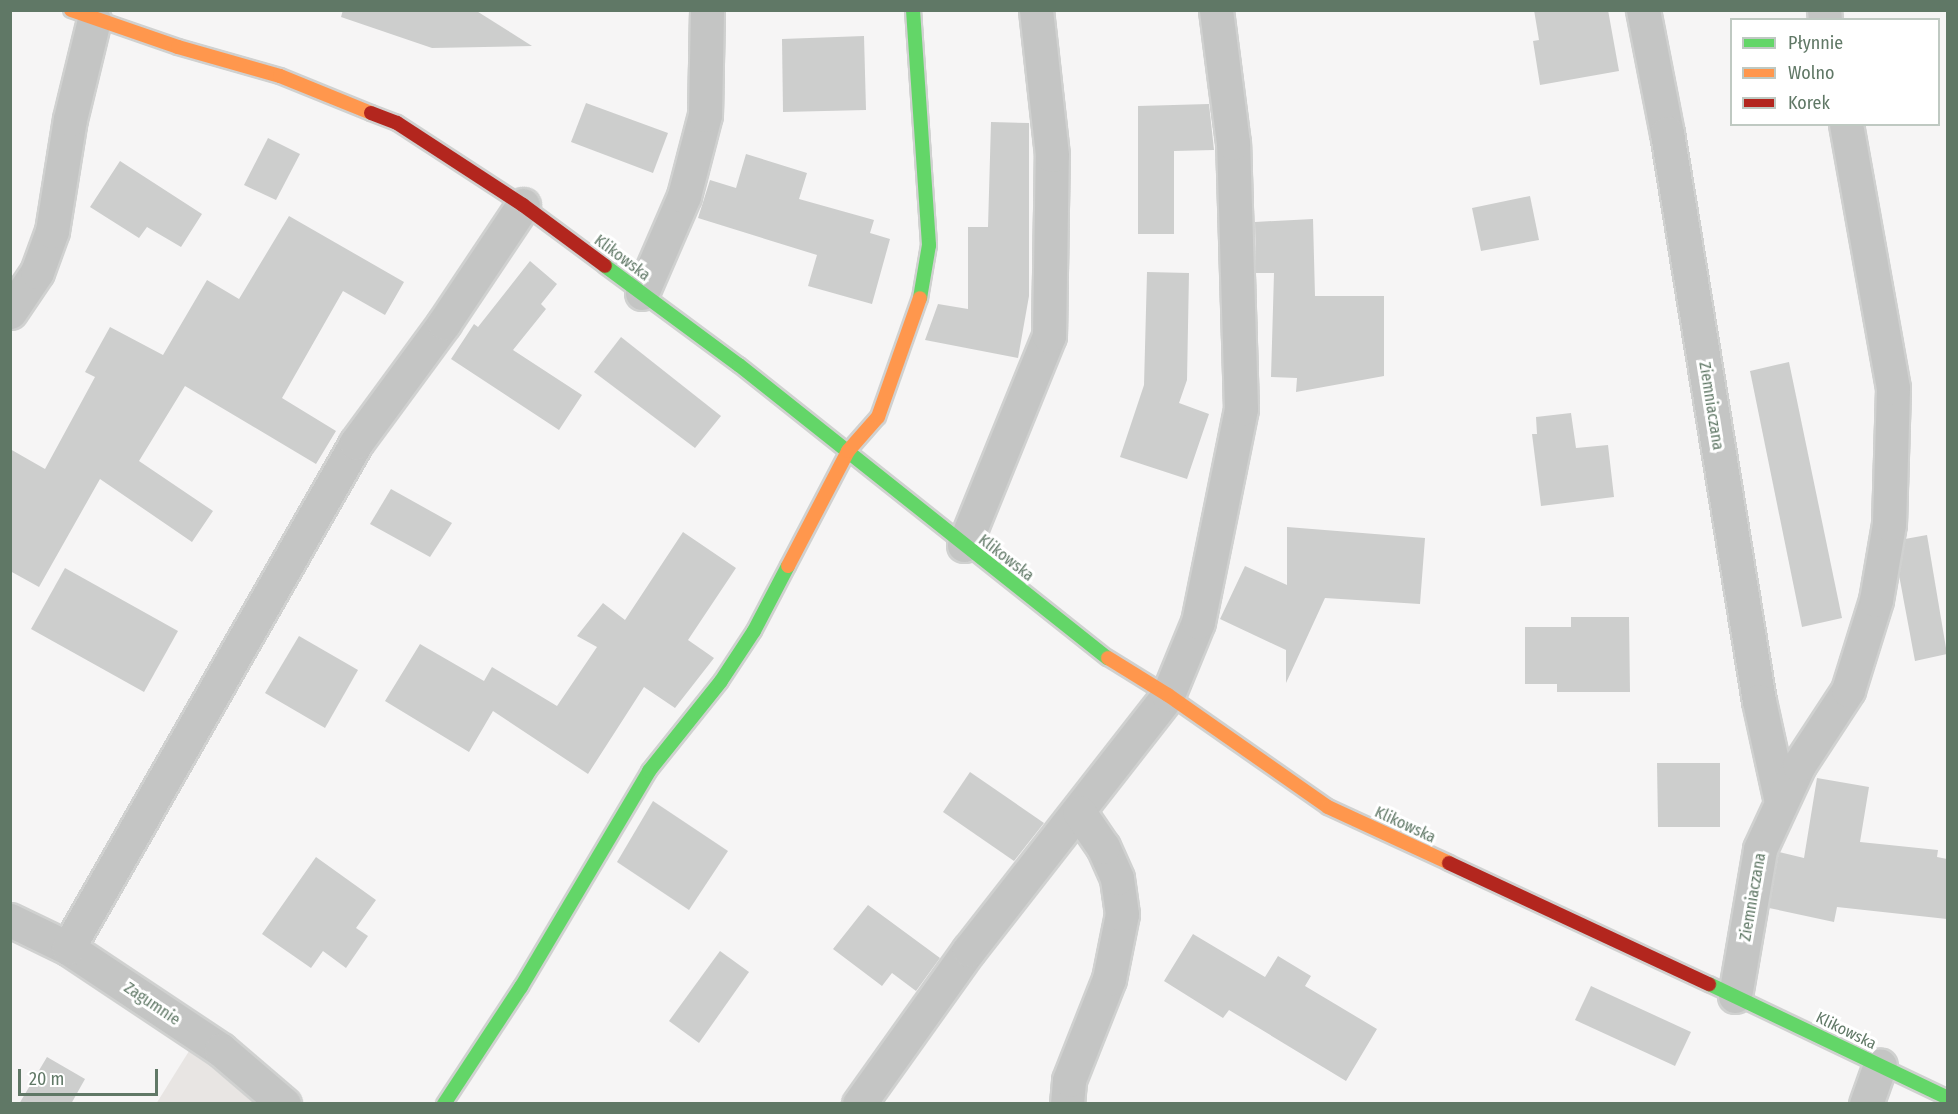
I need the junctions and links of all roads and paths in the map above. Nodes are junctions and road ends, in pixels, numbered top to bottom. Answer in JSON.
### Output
{"nodes":[{"id":1,"x":707,"y":10,"type":"edge"},
{"id":2,"x":913,"y":10,"type":"edge"},
{"id":3,"x":1036,"y":10,"type":"edge"},
{"id":4,"x":1216,"y":10,"type":"edge"},
{"id":5,"x":1643,"y":10,"type":"edge"},
{"id":6,"x":102,"y":17,"type":"edge"},
{"id":7,"x":1846,"y":126,"type":"edge"},
{"id":8,"x":523,"y":205,"type":"junction"},
{"id":9,"x":642,"y":293,"type":"junction"},
{"id":10,"x":10,"y":312,"type":"edge"},
{"id":11,"x":848,"y":451,"type":"junction"},
{"id":12,"x":964,"y":546,"type":"junction"},
{"id":13,"x":1168,"y":695,"type":"junction"},
{"id":14,"x":1781,"y":802,"type":"junction"},
{"id":15,"x":1079,"y":812,"type":"junction"},
{"id":16,"x":10,"y":920,"type":"edge"},
{"id":17,"x":68,"y":948,"type":"junction"},
{"id":18,"x":1735,"y":996,"type":"junction"},
{"id":19,"x":1880,"y":1065,"type":"junction"},
{"id":20,"x":1947,"y":1098,"type":"edge"},
{"id":21,"x":284,"y":1104,"type":"edge"},
{"id":22,"x":444,"y":1104,"type":"edge"},
{"id":23,"x":859,"y":1104,"type":"edge"},
{"id":24,"x":1067,"y":1104,"type":"edge"},
{"id":25,"x":1866,"y":1104,"type":"edge"}],
"edges":[{"from":1,"to":9,"type":"street"},
{"from":2,"to":11,"type":"street"},
{"from":3,"to":12,"type":"street"},
{"from":4,"to":13,"type":"street"},
{"from":5,"to":14,"type":"street","name":"Ziemniaczana"},
{"from":6,"to":8,"type":"street","name":"Klikowska"},
{"from":6,"to":10,"type":"street"},
{"from":7,"to":14,"type":"street","name":"Ziemniaczana"},
{"from":8,"to":9,"type":"street","name":"Klikowska"},
{"from":8,"to":17,"type":"street"},
{"from":9,"to":11,"type":"street","name":"Klikowska"},
{"from":11,"to":12,"type":"street","name":"Klikowska"},
{"from":11,"to":22,"type":"street"},
{"from":12,"to":13,"type":"street","name":"Klikowska"},
{"from":13,"to":15,"type":"street"},
{"from":13,"to":18,"type":"street","name":"Klikowska"},
{"from":14,"to":18,"type":"street","name":"Ziemniaczana"},
{"from":15,"to":23,"type":"street"},
{"from":15,"to":24,"type":"street"},
{"from":16,"to":17,"type":"street","name":"Zagumnie"},
{"from":17,"to":21,"type":"street","name":"Zagumnie"},
{"from":18,"to":19,"type":"street","name":"Klikowska"},
{"from":19,"to":20,"type":"street","name":"Klikowska"},
{"from":19,"to":25,"type":"street"}]}
